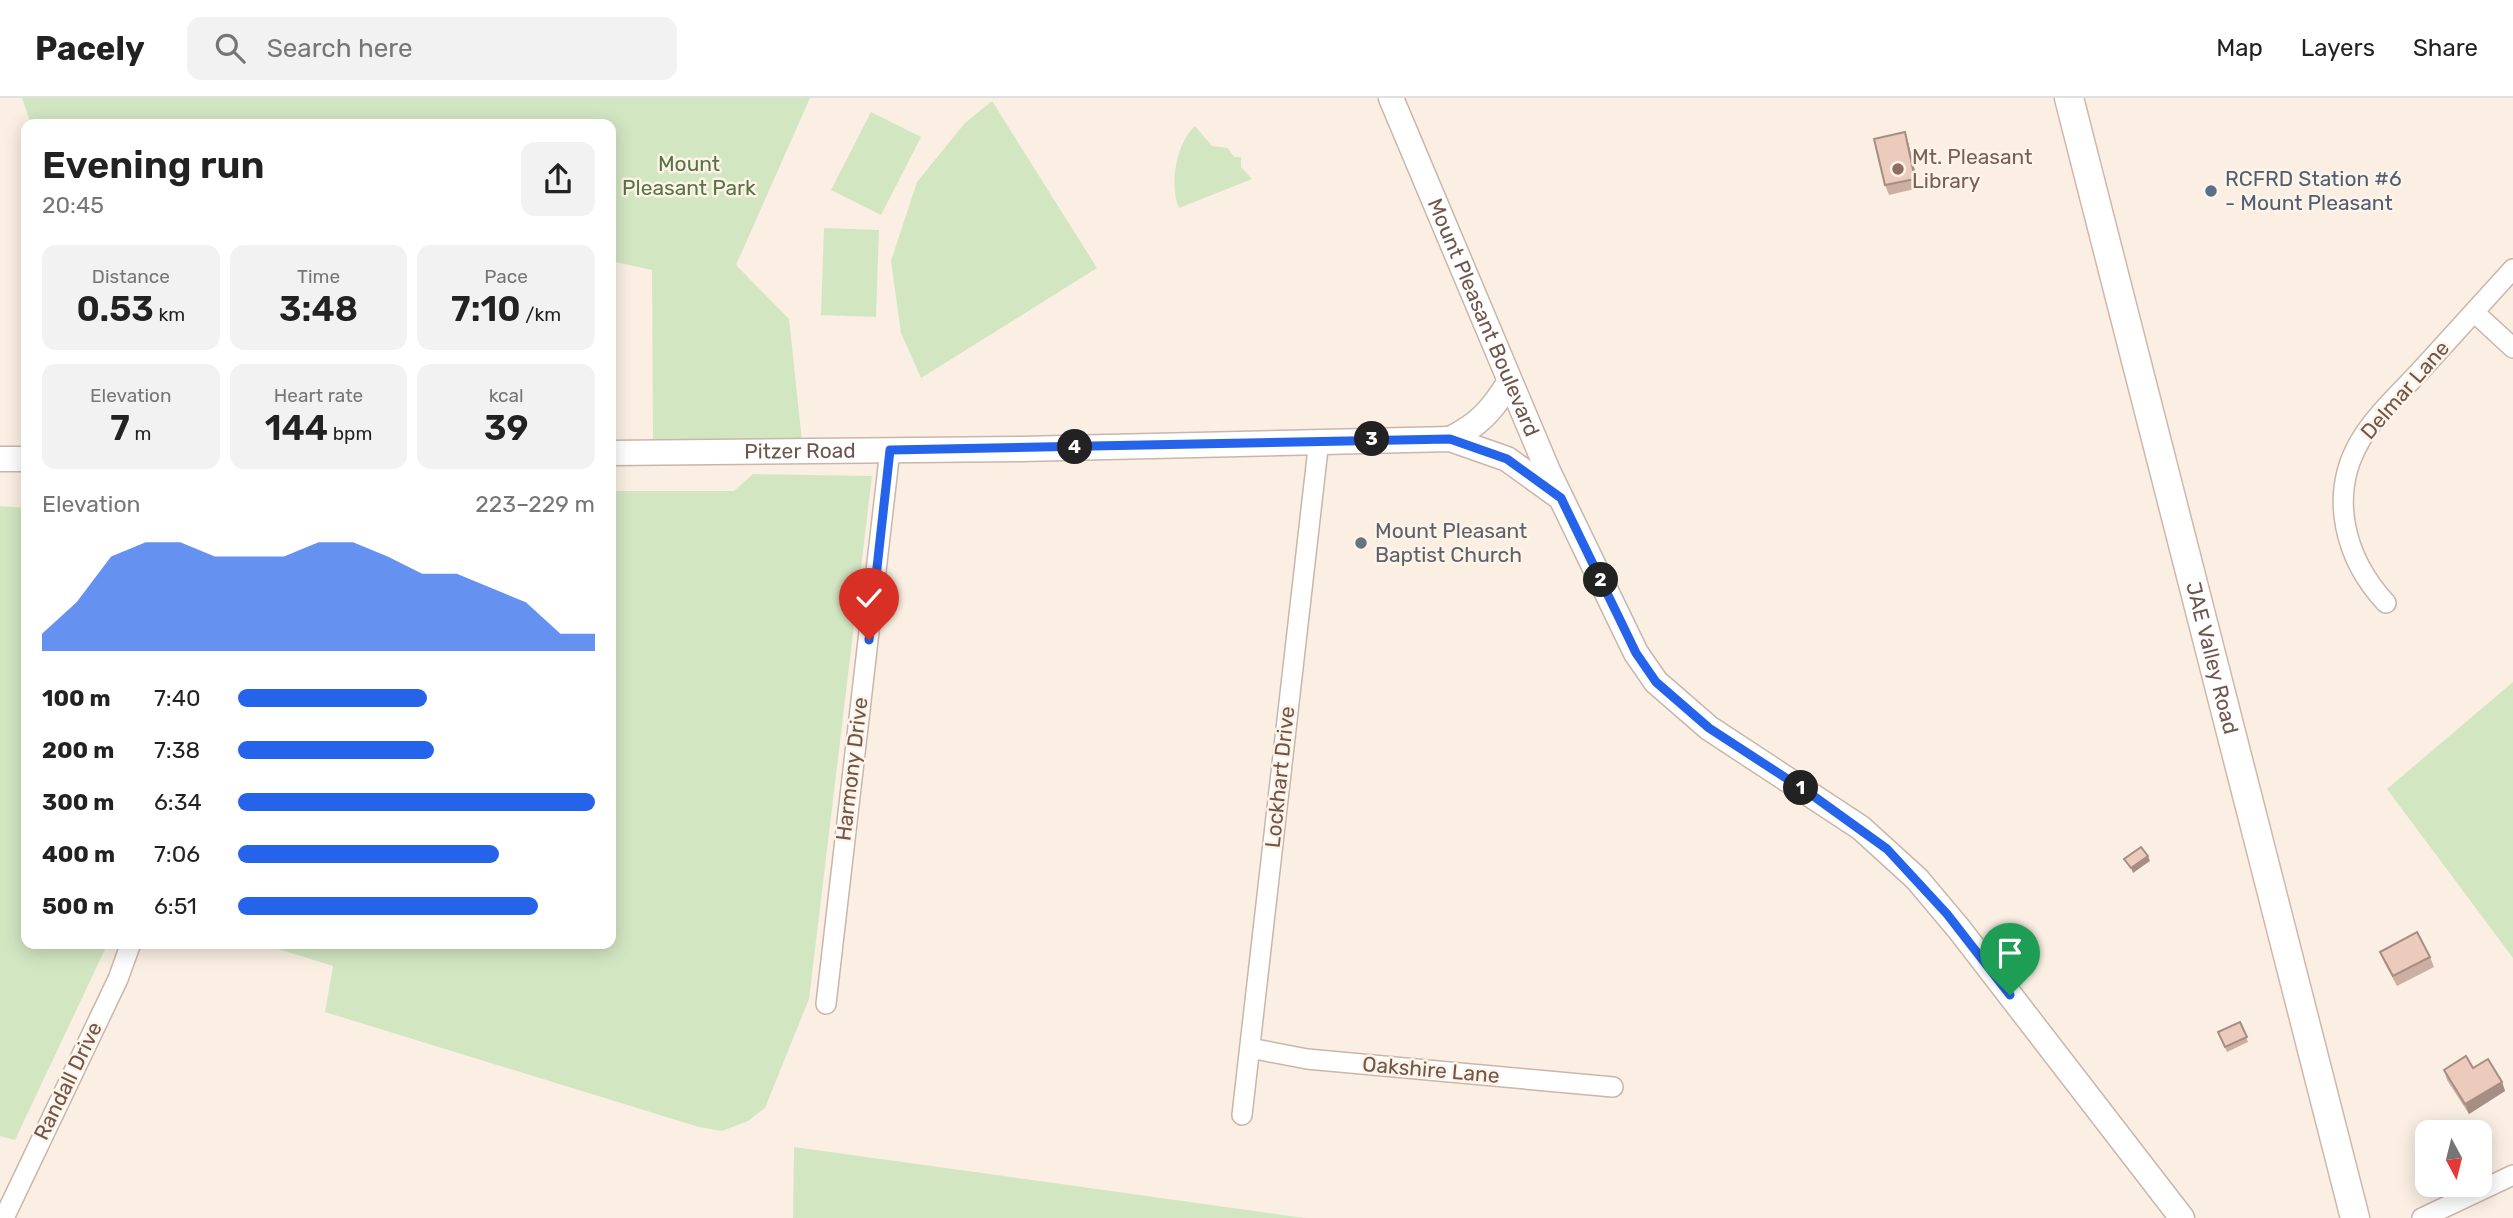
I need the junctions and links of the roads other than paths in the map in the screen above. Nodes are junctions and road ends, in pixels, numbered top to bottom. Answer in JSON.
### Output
{"nodes":[{"id":1,"x":1391,"y":98,"type":"edge"},
{"id":2,"x":2069,"y":98,"type":"edge"},
{"id":3,"x":2513,"y":269,"type":"edge"},
{"id":4,"x":2473,"y":312,"type":"junction"},
{"id":5,"x":2513,"y":348,"type":"edge"},
{"id":6,"x":1509,"y":383,"type":"junction"},
{"id":7,"x":1450,"y":439,"type":"junction"},
{"id":8,"x":1319,"y":440,"type":"junction"},
{"id":9,"x":890,"y":450,"type":"junction"},
{"id":10,"x":616,"y":453,"type":"edge"},
{"id":11,"x":0,"y":459,"type":"edge"},
{"id":12,"x":21,"y":459,"type":"edge"},
{"id":13,"x":1561,"y":498,"type":"junction"},
{"id":14,"x":2386,"y":603,"type":"dead end"},
{"id":15,"x":129,"y":949,"type":"edge"},
{"id":16,"x":826,"y":1004,"type":"dead end"},
{"id":17,"x":1250,"y":1048,"type":"junction"},
{"id":18,"x":1613,"y":1087,"type":"dead end"},
{"id":19,"x":1242,"y":1115,"type":"dead end"},
{"id":20,"x":2513,"y":1175,"type":"edge"},
{"id":21,"x":4,"y":1218,"type":"edge"},
{"id":22,"x":2182,"y":1218,"type":"edge"},
{"id":23,"x":2355,"y":1218,"type":"edge"},
{"id":24,"x":2422,"y":1218,"type":"edge"}],
"edges":[{"from":1,"to":6,"type":"street","name":"Mount Pleasant Boulevard"},
{"from":2,"to":23,"type":"main road","name":"JAE Valley Road"},
{"from":3,"to":4,"type":"street","name":"Delmar Lane"},
{"from":4,"to":5,"type":"street"},
{"from":4,"to":14,"type":"street","name":"Delmar Lane"},
{"from":6,"to":7,"type":"street"},
{"from":6,"to":13,"type":"street","name":"Mount Pleasant Boulevard"},
{"from":7,"to":8,"type":"street","name":"Pitzer Road"},
{"from":7,"to":13,"type":"street","name":"Pitzer Road"},
{"from":8,"to":9,"type":"street","name":"Pitzer Road"},
{"from":8,"to":17,"type":"street","name":"Lockhart Drive"},
{"from":9,"to":10,"type":"street","name":"Pitzer Road"},
{"from":9,"to":16,"type":"street","name":"Harmony Drive"},
{"from":11,"to":12,"type":"street"},
{"from":13,"to":22,"type":"street","name":"Mount Pleasant Boulevard"},
{"from":15,"to":21,"type":"street","name":"Randall Drive"},
{"from":17,"to":18,"type":"street","name":"Oakshire Lane"},
{"from":17,"to":19,"type":"street","name":"Lockhart Drive"},
{"from":20,"to":24,"type":"street"}]}
